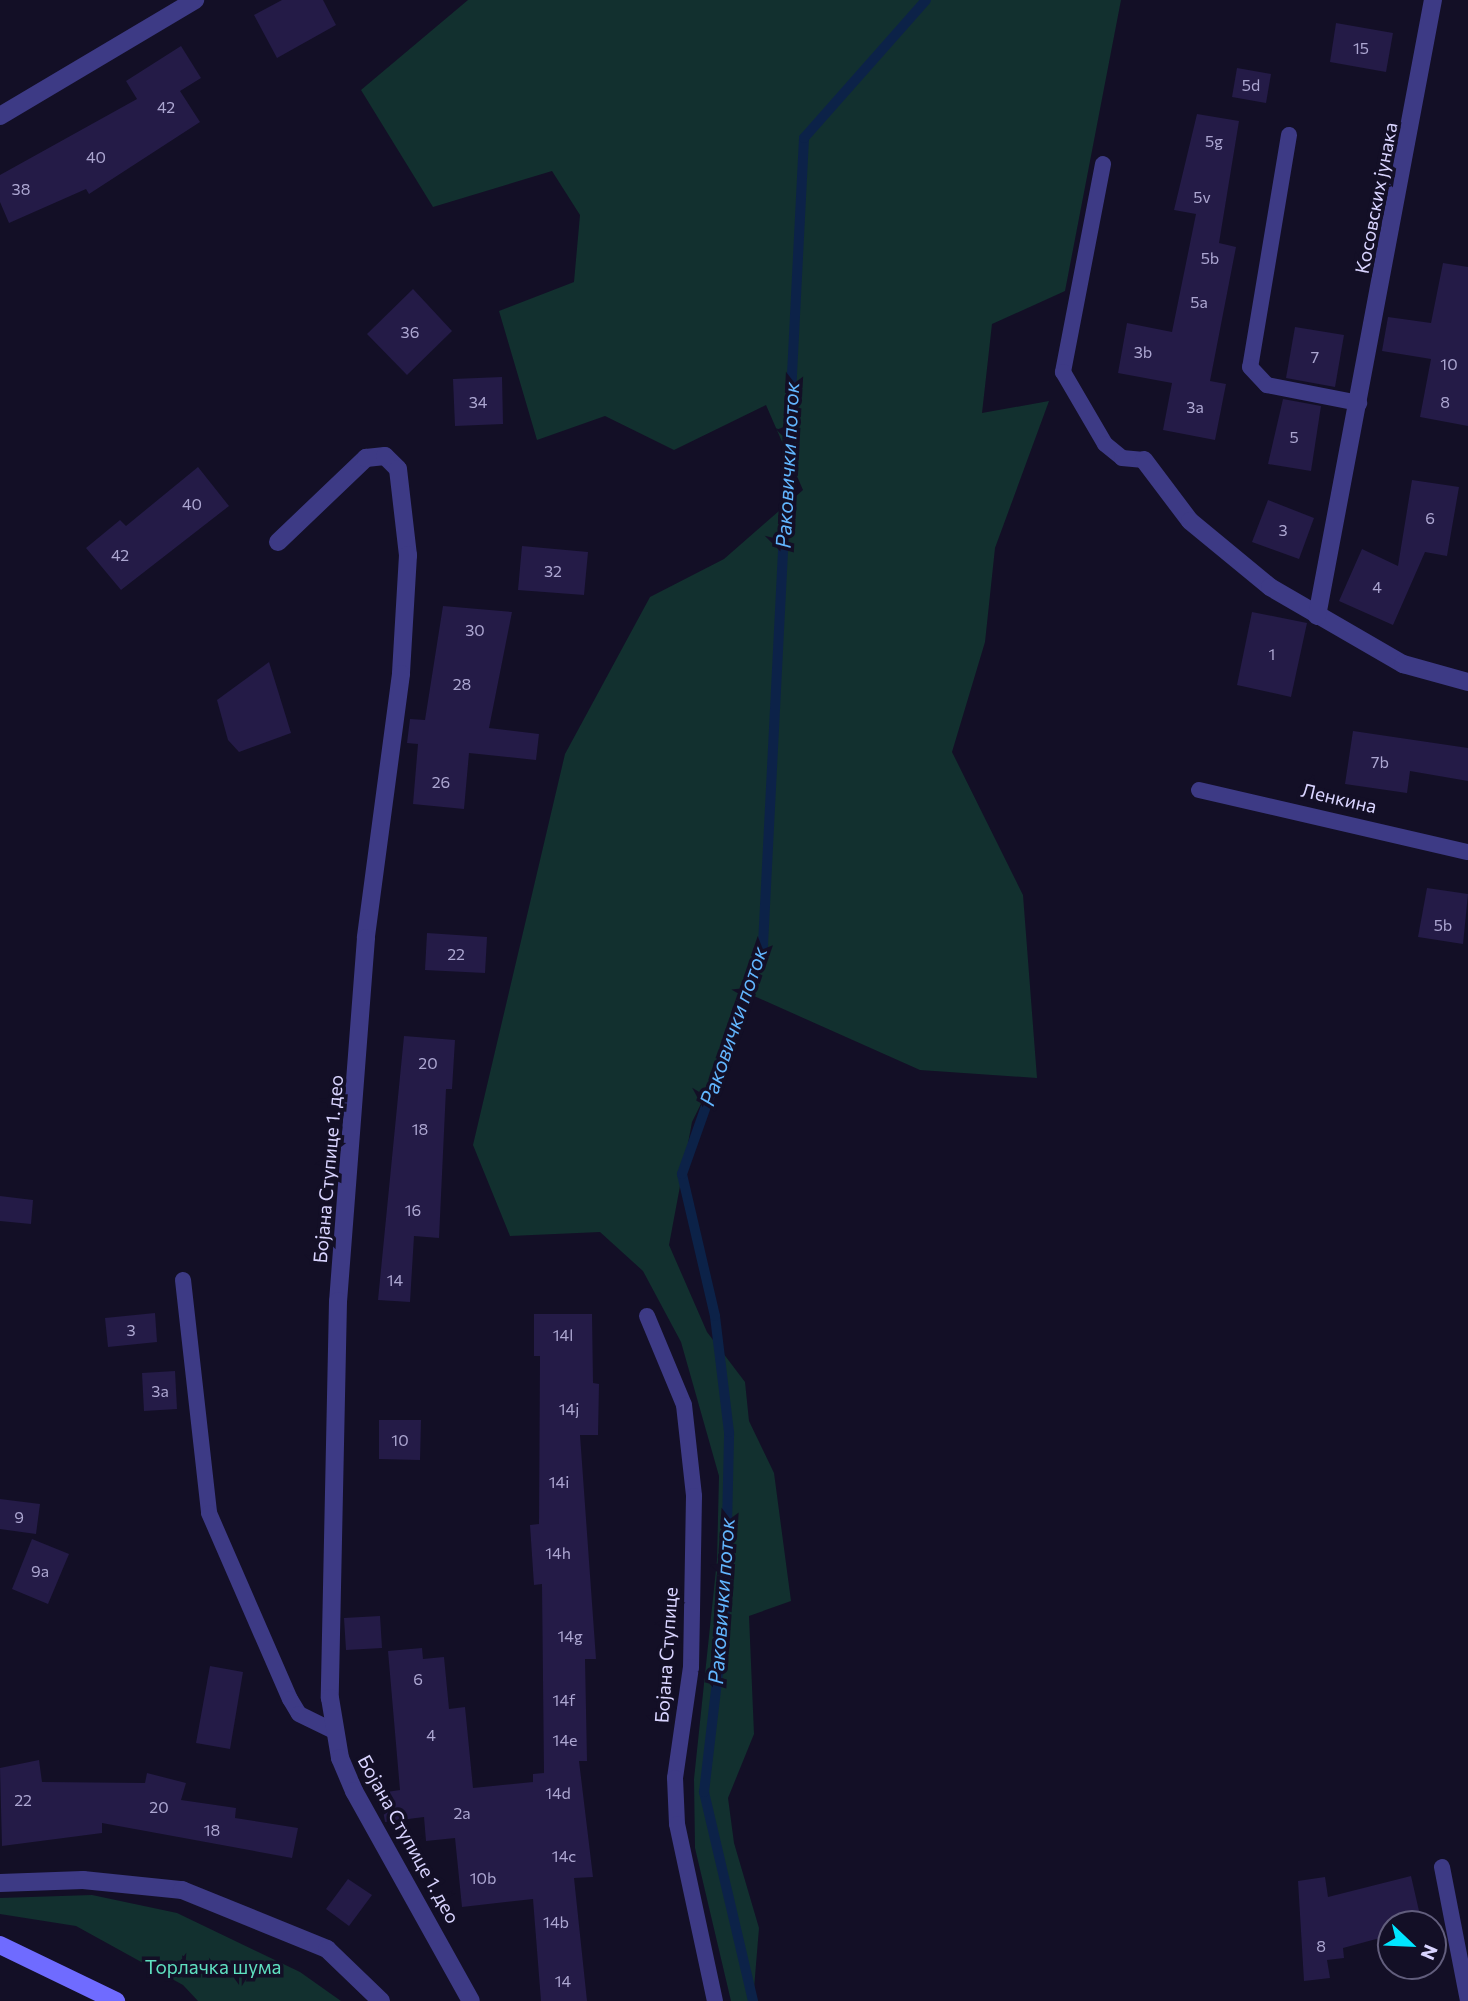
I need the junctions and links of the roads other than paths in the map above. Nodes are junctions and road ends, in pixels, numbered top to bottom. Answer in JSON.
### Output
{"nodes":[{"id":1,"x":195,"y":0,"type":"edge"},
{"id":2,"x":1433,"y":0,"type":"edge"},
{"id":3,"x":0,"y":116,"type":"edge"},
{"id":4,"x":1289,"y":135,"type":"dead end"},
{"id":5,"x":1102,"y":164,"type":"dead end"},
{"id":6,"x":1359,"y":403,"type":"junction"},
{"id":7,"x":1144,"y":460,"type":"joint"},
{"id":8,"x":278,"y":542,"type":"dead end"},
{"id":9,"x":1317,"y":616,"type":"junction"},
{"id":10,"x":1468,"y":682,"type":"edge"},
{"id":11,"x":1199,"y":789,"type":"dead end"},
{"id":12,"x":1468,"y":852,"type":"edge"},
{"id":13,"x":183,"y":1280,"type":"dead end"},
{"id":14,"x":647,"y":1316,"type":"dead end"},
{"id":15,"x":334,"y":1731,"type":"junction"},
{"id":16,"x":1442,"y":1867,"type":"dead end"},
{"id":17,"x":0,"y":1883,"type":"edge"},
{"id":18,"x":0,"y":1945,"type":"edge"},
{"id":19,"x":116,"y":2001,"type":"edge"},
{"id":20,"x":381,"y":2001,"type":"edge"},
{"id":21,"x":471,"y":2001,"type":"edge"},
{"id":22,"x":715,"y":2001,"type":"edge"},
{"id":23,"x":1468,"y":2001,"type":"edge"}],
"edges":[{"from":1,"to":3,"type":"street"},
{"from":2,"to":6,"type":"street","name":"Косовских јунака"},
{"from":4,"to":6,"type":"lane"},
{"from":5,"to":7,"type":"lane"},
{"from":6,"to":9,"type":"street","name":"Косовских јунака"},
{"from":7,"to":9,"type":"street"},
{"from":8,"to":15,"type":"street","name":"Бојана Ступице 1. део"},
{"from":9,"to":10,"type":"street"},
{"from":11,"to":12,"type":"lane","name":"Ленкина"},
{"from":13,"to":15,"type":"lane"},
{"from":14,"to":22,"type":"lane","name":"Бојана Ступице"},
{"from":15,"to":21,"type":"street","name":"Бојана Ступице 1. део"},
{"from":16,"to":23,"type":"lane"},
{"from":17,"to":20,"type":"street"},
{"from":18,"to":19,"type":"main road"}]}
